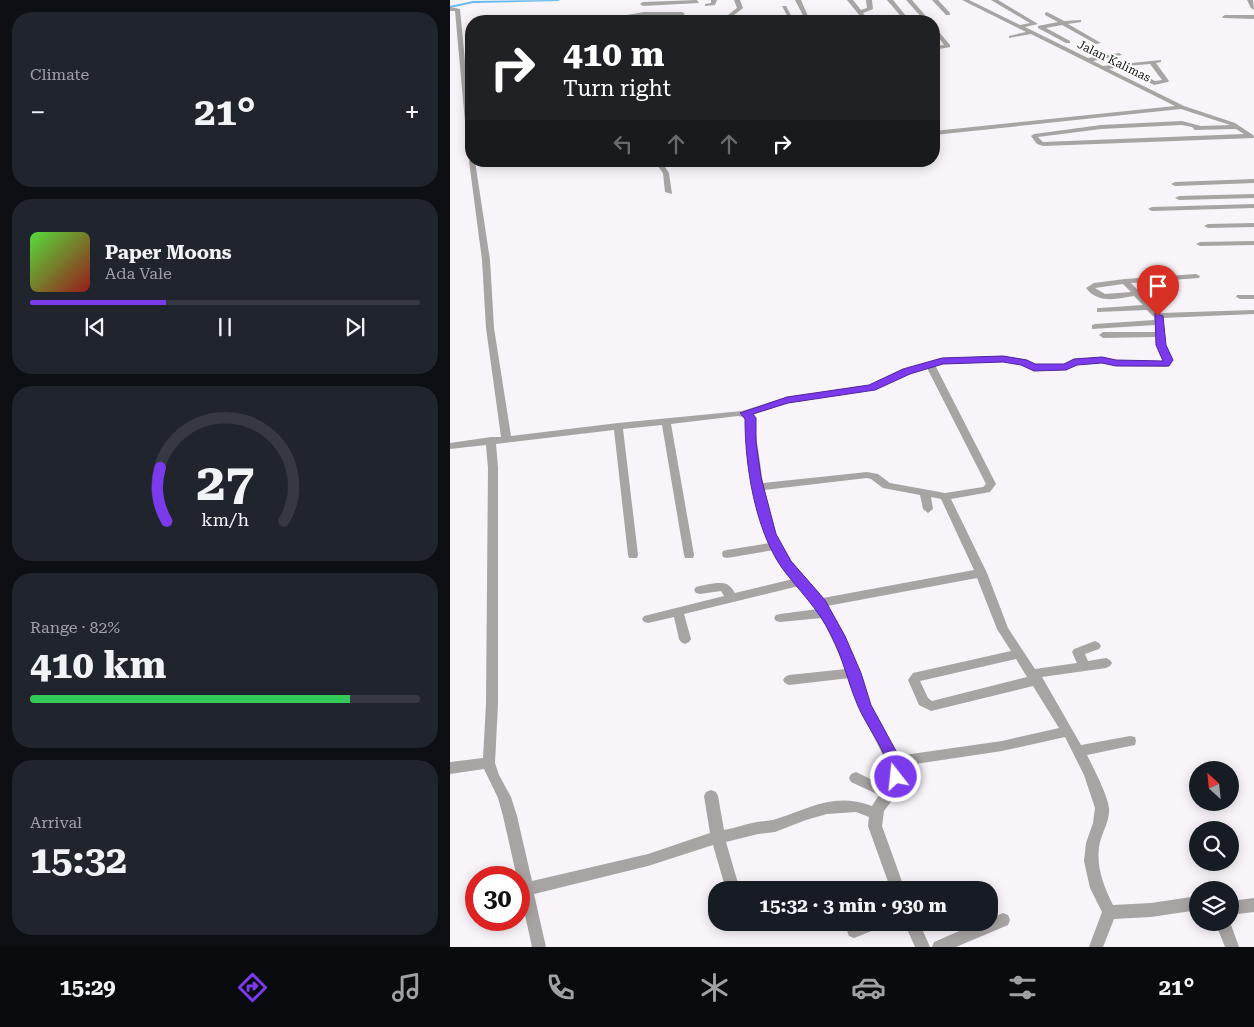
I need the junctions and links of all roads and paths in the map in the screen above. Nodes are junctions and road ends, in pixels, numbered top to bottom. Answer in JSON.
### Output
{"nodes":[{"id":1,"x":714,"y":0,"type":"edge"},
{"id":2,"x":737,"y":0,"type":"edge"},
{"id":3,"x":798,"y":0,"type":"edge"},
{"id":4,"x":850,"y":0,"type":"edge"},
{"id":5,"x":869,"y":0,"type":"edge"},
{"id":6,"x":890,"y":0,"type":"edge"},
{"id":7,"x":909,"y":0,"type":"edge"},
{"id":8,"x":935,"y":0,"type":"edge"},
{"id":9,"x":965,"y":0,"type":"edge"},
{"id":10,"x":994,"y":0,"type":"edge"},
{"id":11,"x":1250,"y":0,"type":"edge"},
{"id":12,"x":689,"y":1,"type":"edge"},
{"id":13,"x":643,"y":2,"type":"edge"},
{"id":14,"x":697,"y":2,"type":"dead end"},
{"id":15,"x":707,"y":5,"type":"dead end"},
{"id":16,"x":678,"y":7,"type":"dead end"},
{"id":17,"x":784,"y":7,"type":"dead end"},
{"id":18,"x":1254,"y":8,"type":"edge"},
{"id":19,"x":450,"y":9,"type":"edge"},
{"id":20,"x":859,"y":12,"type":"junction"},
{"id":21,"x":664,"y":14,"type":"junction"},
{"id":22,"x":948,"y":14,"type":"dead end"},
{"id":23,"x":1047,"y":14,"type":"dead end"},
{"id":24,"x":644,"y":15,"type":"edge"},
{"id":25,"x":657,"y":15,"type":"edge"},
{"id":26,"x":670,"y":15,"type":"edge"},
{"id":27,"x":731,"y":15,"type":"edge"},
{"id":28,"x":789,"y":15,"type":"edge"},
{"id":29,"x":805,"y":15,"type":"edge"},
{"id":30,"x":862,"y":15,"type":"edge"},
{"id":31,"x":903,"y":15,"type":"edge"},
{"id":32,"x":923,"y":15,"type":"edge"},
{"id":33,"x":1225,"y":17,"type":"dead end"},
{"id":34,"x":1254,"y":17,"type":"edge"},
{"id":35,"x":1079,"y":21,"type":"dead end"},
{"id":36,"x":1063,"y":23,"type":"junction"},
{"id":37,"x":1038,"y":25,"type":"junction"},
{"id":38,"x":1019,"y":27,"type":"junction"},
{"id":39,"x":1030,"y":33,"type":"junction"},
{"id":40,"x":940,"y":36,"type":"edge"},
{"id":41,"x":1011,"y":37,"type":"dead end"},
{"id":42,"x":1068,"y":42,"type":"dead end"},
{"id":43,"x":1098,"y":43,"type":"dead end"},
{"id":44,"x":940,"y":47,"type":"edge"},
{"id":45,"x":1119,"y":55,"type":"dead end"},
{"id":46,"x":1087,"y":60,"type":"junction"},
{"id":47,"x":1120,"y":65,"type":"junction"},
{"id":48,"x":1102,"y":68,"type":"junction"},
{"id":49,"x":465,"y":93,"type":"edge"},
{"id":50,"x":1182,"y":107,"type":"junction"},
{"id":51,"x":1104,"y":114,"type":"junction"},
{"id":52,"x":1218,"y":119,"type":"junction"},
{"id":53,"x":1117,"y":126,"type":"junction"},
{"id":54,"x":1238,"y":127,"type":"junction"},
{"id":55,"x":1204,"y":128,"type":"junction"},
{"id":56,"x":1102,"y":129,"type":"junction"},
{"id":57,"x":1123,"y":130,"type":"junction"},
{"id":58,"x":940,"y":132,"type":"edge"},
{"id":59,"x":1251,"y":134,"type":"edge"},
{"id":60,"x":1134,"y":140,"type":"junction"},
{"id":61,"x":473,"y":167,"type":"edge"},
{"id":62,"x":662,"y":167,"type":"edge"},
{"id":63,"x":1254,"y":181,"type":"edge"},
{"id":64,"x":1176,"y":184,"type":"dead end"},
{"id":65,"x":669,"y":192,"type":"dead end"},
{"id":66,"x":1254,"y":196,"type":"edge"},
{"id":67,"x":1179,"y":198,"type":"dead end"},
{"id":68,"x":1254,"y":206,"type":"edge"},
{"id":69,"x":1152,"y":208,"type":"dead end"},
{"id":70,"x":1254,"y":225,"type":"edge"},
{"id":71,"x":1208,"y":226,"type":"dead end"},
{"id":72,"x":1254,"y":243,"type":"edge"},
{"id":73,"x":1200,"y":244,"type":"dead end"},
{"id":74,"x":1196,"y":276,"type":"dead end"},
{"id":75,"x":1125,"y":280,"type":"junction"},
{"id":76,"x":1137,"y":293,"type":"junction"},
{"id":77,"x":1240,"y":297,"type":"dead end"},
{"id":78,"x":1254,"y":297,"type":"edge"},
{"id":79,"x":1150,"y":307,"type":"junction"},
{"id":80,"x":1100,"y":310,"type":"dead end"},
{"id":81,"x":1254,"y":312,"type":"edge"},
{"id":82,"x":1159,"y":319,"type":"junction"},
{"id":83,"x":1095,"y":327,"type":"dead end"},
{"id":84,"x":1160,"y":334,"type":"junction"},
{"id":85,"x":1103,"y":335,"type":"dead end"},
{"id":86,"x":930,"y":364,"type":"junction"},
{"id":87,"x":745,"y":413,"type":"junction"},
{"id":88,"x":666,"y":421,"type":"junction"},
{"id":89,"x":618,"y":426,"type":"junction"},
{"id":90,"x":506,"y":438,"type":"junction"},
{"id":91,"x":491,"y":440,"type":"junction"},
{"id":92,"x":450,"y":446,"type":"edge"},
{"id":93,"x":758,"y":487,"type":"junction"},
{"id":94,"x":925,"y":492,"type":"junction"},
{"id":95,"x":944,"y":496,"type":"junction"},
{"id":96,"x":928,"y":509,"type":"dead end"},
{"id":97,"x":775,"y":546,"type":"junction"},
{"id":98,"x":727,"y":554,"type":"dead end"},
{"id":99,"x":633,"y":555,"type":"dead end"},
{"id":100,"x":689,"y":555,"type":"dead end"},
{"id":101,"x":981,"y":573,"type":"junction"},
{"id":102,"x":802,"y":581,"type":"junction"},
{"id":103,"x":700,"y":590,"type":"dead end"},
{"id":104,"x":732,"y":598,"type":"junction"},
{"id":105,"x":822,"y":608,"type":"junction"},
{"id":106,"x":678,"y":612,"type":"junction"},
{"id":107,"x":780,"y":618,"type":"dead end"},
{"id":108,"x":648,"y":619,"type":"dead end"},
{"id":109,"x":685,"y":639,"type":"dead end"},
{"id":110,"x":1095,"y":646,"type":"dead end"},
{"id":111,"x":1018,"y":654,"type":"junction"},
{"id":112,"x":1106,"y":663,"type":"dead end"},
{"id":113,"x":1084,"y":666,"type":"junction"},
{"id":114,"x":854,"y":673,"type":"junction"},
{"id":115,"x":1035,"y":677,"type":"junction"},
{"id":116,"x":789,"y":680,"type":"dead end"},
{"id":117,"x":1068,"y":730,"type":"junction"},
{"id":118,"x":1130,"y":741,"type":"dead end"},
{"id":119,"x":1079,"y":751,"type":"junction"},
{"id":120,"x":894,"y":762,"type":"junction"},
{"id":121,"x":489,"y":763,"type":"junction"},
{"id":122,"x":450,"y":768,"type":"edge"},
{"id":123,"x":856,"y":778,"type":"dead end"},
{"id":124,"x":890,"y":794,"type":"junction"},
{"id":125,"x":711,"y":796,"type":"dead end"},
{"id":126,"x":875,"y":813,"type":"junction"},
{"id":127,"x":718,"y":838,"type":"junction"},
{"id":128,"x":521,"y":866,"type":"edge"},
{"id":129,"x":730,"y":881,"type":"edge"},
{"id":130,"x":895,"y":881,"type":"edge"},
{"id":131,"x":530,"y":888,"type":"edge"},
{"id":132,"x":530,"y":904,"type":"edge"},
{"id":133,"x":1189,"y":904,"type":"edge"},
{"id":134,"x":1254,"y":905,"type":"edge"},
{"id":135,"x":1239,"y":907,"type":"edge"},
{"id":136,"x":1109,"y":912,"type":"junction"},
{"id":137,"x":1003,"y":920,"type":"dead end"},
{"id":138,"x":915,"y":931,"type":"edge"},
{"id":139,"x":1226,"y":931,"type":"edge"},
{"id":140,"x":539,"y":947,"type":"edge"},
{"id":141,"x":923,"y":947,"type":"edge"},
{"id":142,"x":938,"y":947,"type":"edge"},
{"id":143,"x":1096,"y":947,"type":"edge"},
{"id":144,"x":1232,"y":947,"type":"edge"}],
"edges":[{"from":1,"to":15,"type":"street"},
{"from":2,"to":27,"type":"street"},
{"from":3,"to":29,"type":"street"},
{"from":4,"to":20,"type":"street"},
{"from":5,"to":20,"type":"street"},
{"from":6,"to":31,"type":"street"},
{"from":7,"to":32,"type":"street"},
{"from":8,"to":22,"type":"street"},
{"from":9,"to":38,"type":"street","name":"Jalan Kalimas"},
{"from":10,"to":37,"type":"street"},
{"from":11,"to":18,"type":"street"},
{"from":12,"to":13,"type":"street"},
{"from":12,"to":14,"type":"street"},
{"from":13,"to":24,"type":"street"},
{"from":16,"to":21,"type":"street"},
{"from":17,"to":28,"type":"street"},
{"from":19,"to":49,"type":"street"},
{"from":20,"to":30,"type":"street"},
{"from":21,"to":25,"type":"street"},
{"from":21,"to":26,"type":"street"},
{"from":23,"to":36,"type":"street"},
{"from":33,"to":34,"type":"street"},
{"from":35,"to":36,"type":"street"},
{"from":36,"to":37,"type":"street"},
{"from":36,"to":43,"type":"street"},
{"from":37,"to":38,"type":"street"},
{"from":37,"to":42,"type":"street"},
{"from":38,"to":39,"type":"street","name":"Jalan Kalimas"},
{"from":39,"to":41,"type":"street"},
{"from":39,"to":46,"type":"street","name":"Jalan Kalimas"},
{"from":40,"to":44,"type":"street"},
{"from":45,"to":46,"type":"street"},
{"from":46,"to":48,"type":"street","name":"Jalan Kalimas"},
{"from":47,"to":47,"type":"street"},
{"from":47,"to":48,"type":"street"},
{"from":48,"to":50,"type":"street","name":"Jalan Kalimas"},
{"from":50,"to":51,"type":"street"},
{"from":50,"to":52,"type":"street","name":"Jalan Kalimas"},
{"from":51,"to":53,"type":"street"},
{"from":51,"to":58,"type":"street"},
{"from":52,"to":54,"type":"street","name":"Jalan Kalimas"},
{"from":52,"to":55,"type":"street"},
{"from":53,"to":55,"type":"street"},
{"from":53,"to":56,"type":"street"},
{"from":53,"to":57,"type":"street"},
{"from":54,"to":55,"type":"street"},
{"from":54,"to":59,"type":"street","name":"Jalan Kalimas"},
{"from":55,"to":57,"type":"street"},
{"from":56,"to":57,"type":"street"},
{"from":56,"to":60,"type":"street"},
{"from":57,"to":60,"type":"street"},
{"from":59,"to":60,"type":"street"},
{"from":61,"to":90,"type":"street"},
{"from":62,"to":65,"type":"street"},
{"from":63,"to":64,"type":"street"},
{"from":66,"to":67,"type":"street"},
{"from":68,"to":69,"type":"street"},
{"from":70,"to":71,"type":"street"},
{"from":72,"to":73,"type":"street"},
{"from":74,"to":75,"type":"street"},
{"from":75,"to":76,"type":"street"},
{"from":75,"to":76,"type":"street"},
{"from":76,"to":79,"type":"street"},
{"from":77,"to":78,"type":"street"},
{"from":79,"to":80,"type":"street"},
{"from":79,"to":82,"type":"street"},
{"from":81,"to":82,"type":"street"},
{"from":82,"to":83,"type":"street"},
{"from":82,"to":84,"type":"street"},
{"from":84,"to":85,"type":"street"},
{"from":84,"to":86,"type":"street"},
{"from":86,"to":87,"type":"street"},
{"from":86,"to":95,"type":"street"},
{"from":87,"to":88,"type":"street"},
{"from":87,"to":93,"type":"street"},
{"from":88,"to":89,"type":"street"},
{"from":88,"to":100,"type":"street"},
{"from":89,"to":90,"type":"street"},
{"from":89,"to":99,"type":"street"},
{"from":90,"to":91,"type":"street"},
{"from":91,"to":92,"type":"street"},
{"from":91,"to":121,"type":"street"},
{"from":93,"to":94,"type":"street"},
{"from":93,"to":97,"type":"street"},
{"from":94,"to":95,"type":"street"},
{"from":94,"to":96,"type":"street"},
{"from":95,"to":101,"type":"street"},
{"from":97,"to":98,"type":"street"},
{"from":97,"to":102,"type":"street"},
{"from":101,"to":105,"type":"street"},
{"from":101,"to":111,"type":"street"},
{"from":102,"to":104,"type":"street"},
{"from":102,"to":105,"type":"street"},
{"from":103,"to":104,"type":"street"},
{"from":104,"to":106,"type":"street"},
{"from":105,"to":107,"type":"street"},
{"from":105,"to":114,"type":"street"},
{"from":106,"to":108,"type":"street"},
{"from":106,"to":109,"type":"street"},
{"from":110,"to":113,"type":"street"},
{"from":111,"to":115,"type":"street"},
{"from":111,"to":115,"type":"street"},
{"from":112,"to":113,"type":"street"},
{"from":113,"to":115,"type":"street"},
{"from":114,"to":116,"type":"street"},
{"from":114,"to":120,"type":"street"},
{"from":115,"to":117,"type":"street"},
{"from":117,"to":119,"type":"street"},
{"from":117,"to":120,"type":"street"},
{"from":118,"to":119,"type":"street"},
{"from":119,"to":136,"type":"street"},
{"from":120,"to":124,"type":"street"},
{"from":121,"to":122,"type":"street"},
{"from":121,"to":128,"type":"street"},
{"from":123,"to":124,"type":"street"},
{"from":124,"to":126,"type":"street"},
{"from":125,"to":127,"type":"street"},
{"from":126,"to":127,"type":"street"},
{"from":126,"to":130,"type":"street"},
{"from":127,"to":129,"type":"street"},
{"from":127,"to":131,"type":"street"},
{"from":132,"to":140,"type":"street"},
{"from":133,"to":136,"type":"street"},
{"from":134,"to":135,"type":"street"},
{"from":136,"to":143,"type":"street"},
{"from":137,"to":142,"type":"street"},
{"from":138,"to":141,"type":"street"},
{"from":139,"to":144,"type":"street"}]}
